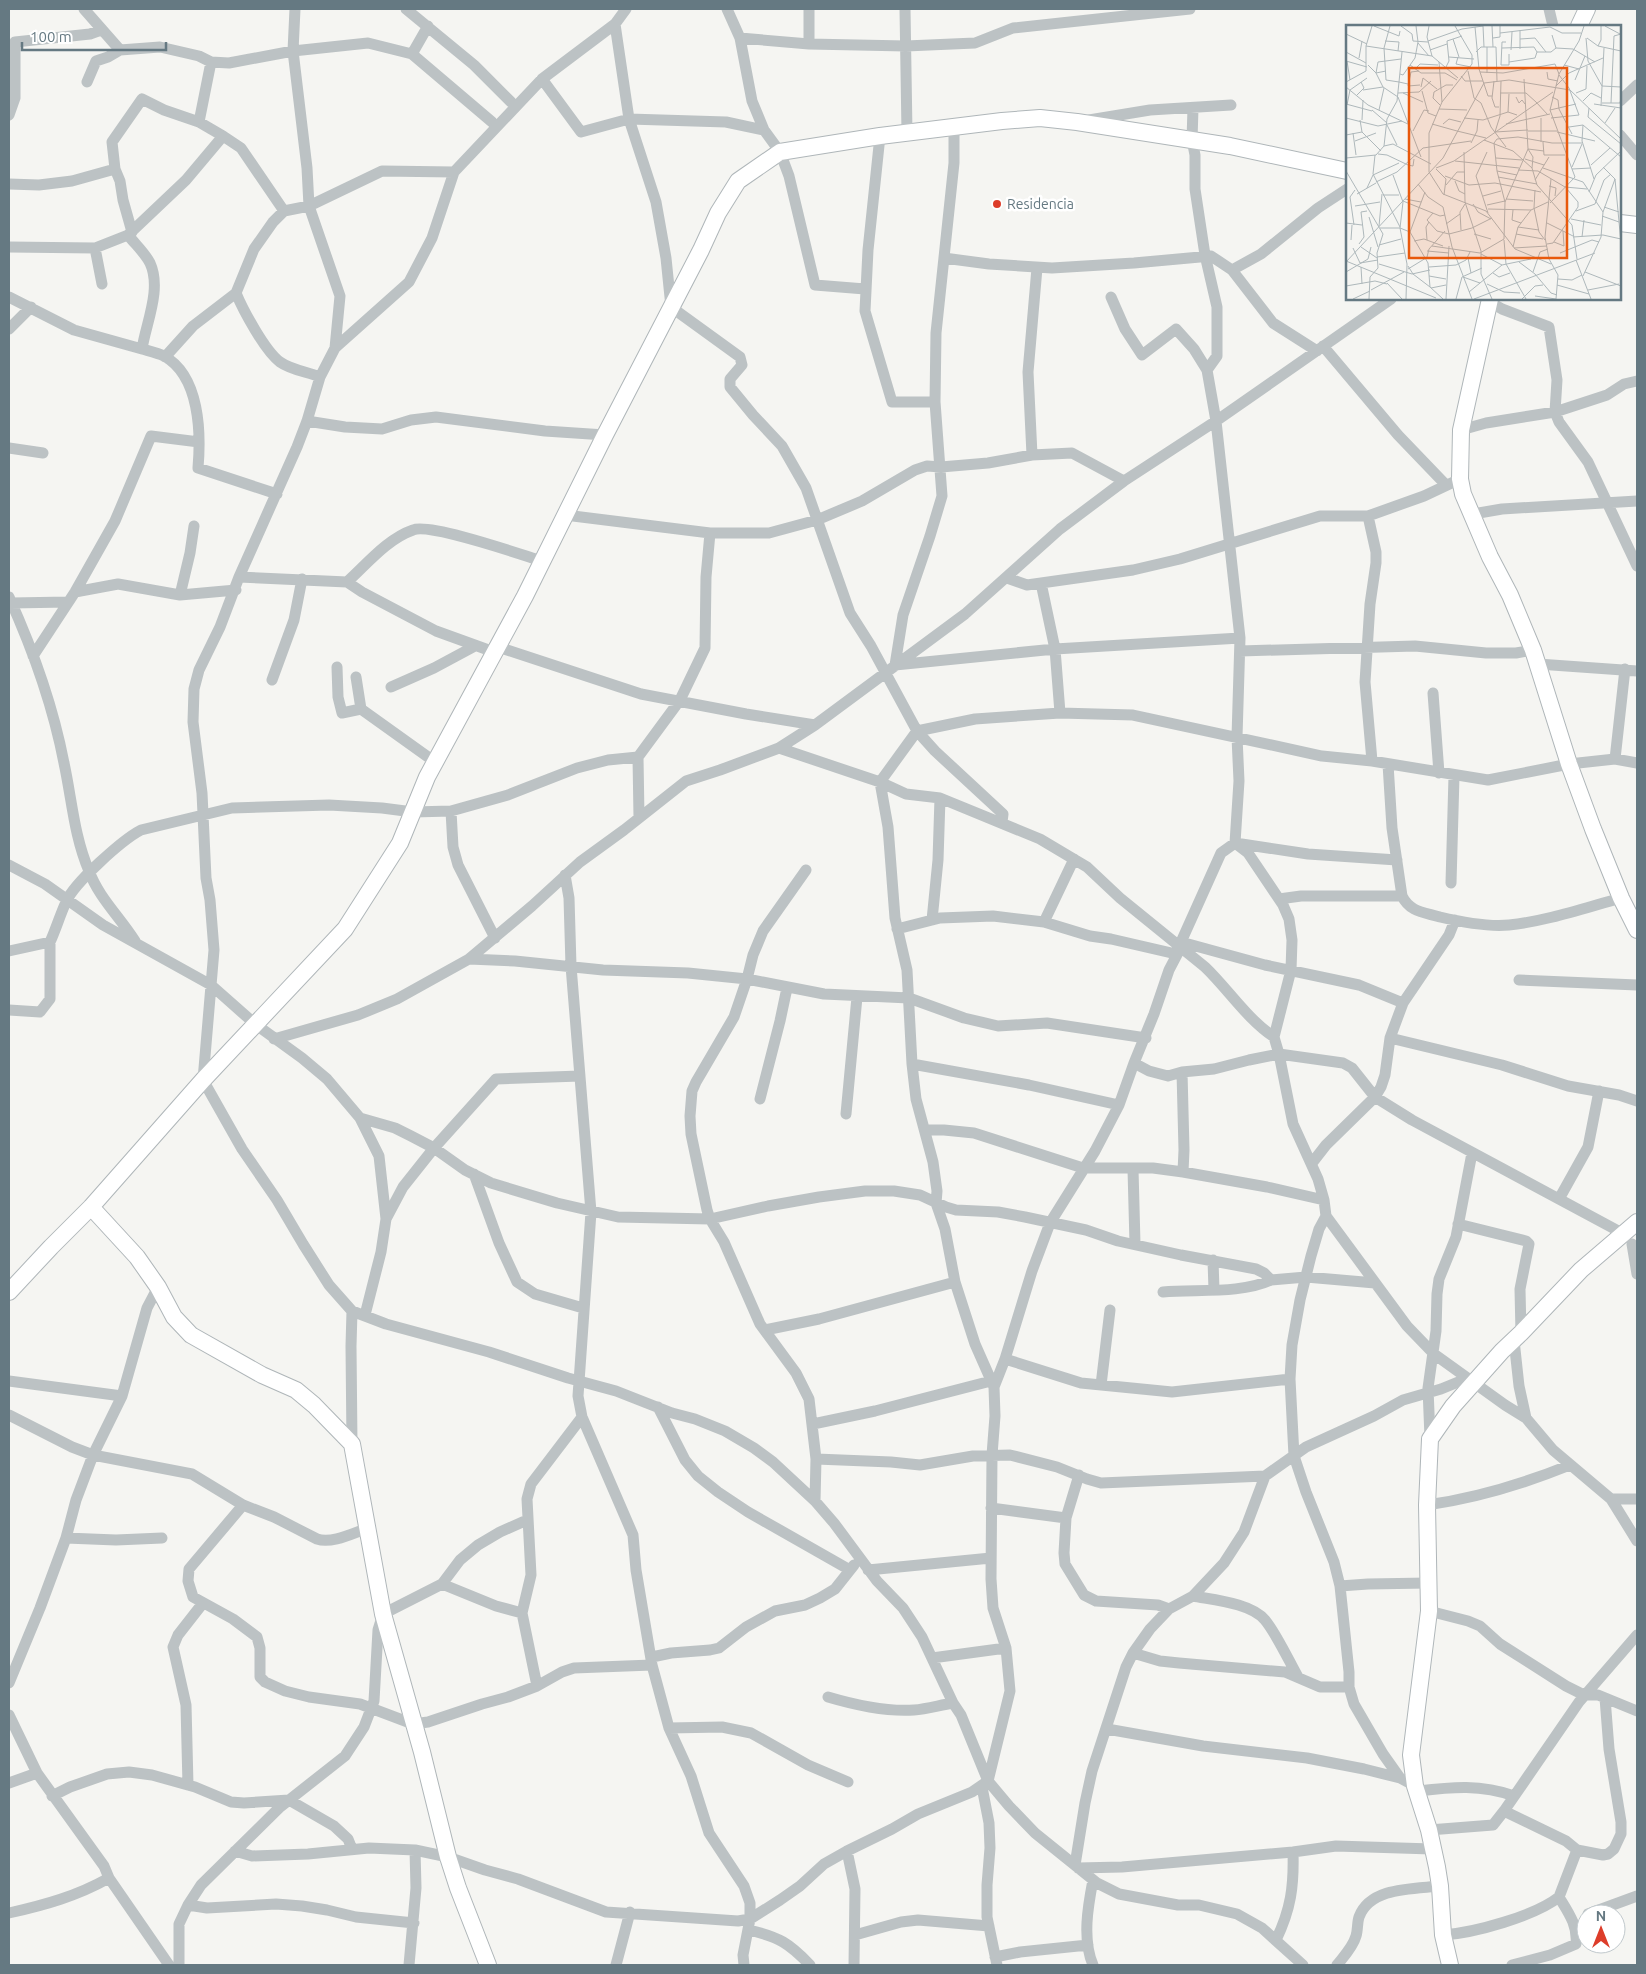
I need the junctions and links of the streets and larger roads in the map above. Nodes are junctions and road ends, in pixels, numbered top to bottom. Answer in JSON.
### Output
{"nodes":[{"id":1,"x":84,"y":9,"type":"edge"},
{"id":2,"x":296,"y":9,"type":"edge"},
{"id":3,"x":406,"y":9,"type":"edge"},
{"id":4,"x":626,"y":9,"type":"edge"},
{"id":5,"x":727,"y":9,"type":"edge"},
{"id":6,"x":809,"y":9,"type":"edge"},
{"id":7,"x":905,"y":9,"type":"edge"},
{"id":8,"x":1190,"y":9,"type":"edge"},
{"id":9,"x":1549,"y":9,"type":"edge"},
{"id":10,"x":1587,"y":9,"type":"edge"},
{"id":11,"x":615,"y":24,"type":"junction"},
{"id":12,"x":1553,"y":25,"type":"edge"},
{"id":13,"x":1579,"y":25,"type":"edge"},
{"id":14,"x":428,"y":26,"type":"junction"},
{"id":15,"x":101,"y":30,"type":"junction"},
{"id":16,"x":740,"y":38,"type":"junction"},
{"id":17,"x":809,"y":44,"type":"junction"},
{"id":18,"x":906,"y":46,"type":"junction"},
{"id":19,"x":120,"y":50,"type":"junction"},
{"id":20,"x":293,"y":51,"type":"junction"},
{"id":21,"x":412,"y":54,"type":"junction"},
{"id":22,"x":211,"y":62,"type":"junction"},
{"id":23,"x":542,"y":79,"type":"junction"},
{"id":24,"x":87,"y":82,"type":"dead end"},
{"id":25,"x":1637,"y":85,"type":"edge"},
{"id":26,"x":1621,"y":100,"type":"edge"},
{"id":27,"x":511,"y":102,"type":"dead end"},
{"id":28,"x":1231,"y":106,"type":"dead end"},
{"id":29,"x":1193,"y":108,"type":"junction"},
{"id":30,"x":9,"y":116,"type":"edge"},
{"id":31,"x":630,"y":119,"type":"junction"},
{"id":32,"x":199,"y":122,"type":"junction"},
{"id":33,"x":492,"y":122,"type":"dead end"},
{"id":34,"x":1077,"y":122,"type":"junction"},
{"id":35,"x":954,"y":126,"type":"junction"},
{"id":36,"x":764,"y":130,"type":"junction"},
{"id":37,"x":907,"y":133,"type":"junction"},
{"id":38,"x":223,"y":136,"type":"junction"},
{"id":39,"x":880,"y":136,"type":"junction"},
{"id":40,"x":1621,"y":136,"type":"edge"},
{"id":41,"x":1192,"y":140,"type":"junction"},
{"id":42,"x":780,"y":152,"type":"junction"},
{"id":43,"x":1637,"y":155,"type":"edge"},
{"id":44,"x":115,"y":169,"type":"junction"},
{"id":45,"x":1346,"y":171,"type":"edge"},
{"id":46,"x":454,"y":172,"type":"junction"},
{"id":47,"x":9,"y":184,"type":"edge"},
{"id":48,"x":1346,"y":189,"type":"edge"},
{"id":49,"x":309,"y":206,"type":"junction"},
{"id":50,"x":284,"y":211,"type":"junction"},
{"id":51,"x":1621,"y":223,"type":"edge"},
{"id":52,"x":1637,"y":225,"type":"edge"},
{"id":53,"x":130,"y":234,"type":"junction"},
{"id":54,"x":9,"y":247,"type":"edge"},
{"id":55,"x":95,"y":248,"type":"junction"},
{"id":56,"x":1205,"y":255,"type":"junction"},
{"id":57,"x":944,"y":258,"type":"junction"},
{"id":58,"x":1037,"y":268,"type":"junction"},
{"id":59,"x":1232,"y":270,"type":"junction"},
{"id":60,"x":102,"y":284,"type":"dead end"},
{"id":61,"x":865,"y":289,"type":"junction"},
{"id":62,"x":236,"y":293,"type":"junction"},
{"id":63,"x":9,"y":297,"type":"edge"},
{"id":64,"x":1111,"y":297,"type":"dead end"},
{"id":65,"x":1390,"y":300,"type":"edge"},
{"id":66,"x":1490,"y":300,"type":"edge"},
{"id":67,"x":30,"y":307,"type":"junction"},
{"id":68,"x":671,"y":307,"type":"junction"},
{"id":69,"x":9,"y":329,"type":"edge"},
{"id":70,"x":335,"y":348,"type":"junction"},
{"id":71,"x":142,"y":349,"type":"junction"},
{"id":72,"x":1320,"y":349,"type":"junction"},
{"id":73,"x":165,"y":357,"type":"junction"},
{"id":74,"x":1207,"y":370,"type":"junction"},
{"id":75,"x":320,"y":377,"type":"junction"},
{"id":76,"x":1637,"y":380,"type":"edge"},
{"id":77,"x":935,"y":402,"type":"junction"},
{"id":78,"x":1555,"y":412,"type":"junction"},
{"id":79,"x":307,"y":421,"type":"junction"},
{"id":80,"x":1216,"y":421,"type":"junction"},
{"id":81,"x":1461,"y":430,"type":"junction"},
{"id":82,"x":605,"y":435,"type":"junction"},
{"id":83,"x":199,"y":442,"type":"junction"},
{"id":84,"x":9,"y":448,"type":"edge"},
{"id":85,"x":43,"y":452,"type":"dead end"},
{"id":86,"x":1032,"y":455,"type":"junction"},
{"id":87,"x":941,"y":467,"type":"junction"},
{"id":88,"x":1124,"y":481,"type":"junction"},
{"id":89,"x":1453,"y":482,"type":"junction"},
{"id":90,"x":277,"y":494,"type":"junction"},
{"id":91,"x":1637,"y":501,"type":"edge"},
{"id":92,"x":1608,"y":502,"type":"junction"},
{"id":93,"x":1473,"y":514,"type":"junction"},
{"id":94,"x":565,"y":515,"type":"junction"},
{"id":95,"x":1368,"y":516,"type":"junction"},
{"id":96,"x":817,"y":520,"type":"junction"},
{"id":97,"x":194,"y":526,"type":"dead end"},
{"id":98,"x":710,"y":533,"type":"junction"},
{"id":99,"x":1230,"y":543,"type":"junction"},
{"id":100,"x":542,"y":561,"type":"junction"},
{"id":101,"x":1637,"y":566,"type":"edge"},
{"id":102,"x":239,"y":577,"type":"junction"},
{"id":103,"x":1007,"y":578,"type":"junction"},
{"id":104,"x":302,"y":580,"type":"junction"},
{"id":105,"x":347,"y":582,"type":"junction"},
{"id":106,"x":1041,"y":583,"type":"junction"},
{"id":107,"x":236,"y":590,"type":"junction"},
{"id":108,"x":75,"y":592,"type":"junction"},
{"id":109,"x":180,"y":595,"type":"junction"},
{"id":110,"x":10,"y":600,"type":"edge"},
{"id":111,"x":68,"y":602,"type":"junction"},
{"id":112,"x":1240,"y":638,"type":"junction"},
{"id":113,"x":475,"y":646,"type":"junction"},
{"id":114,"x":1367,"y":648,"type":"junction"},
{"id":115,"x":1055,"y":649,"type":"junction"},
{"id":116,"x":496,"y":650,"type":"junction"},
{"id":117,"x":1240,"y":651,"type":"junction"},
{"id":118,"x":33,"y":656,"type":"junction"},
{"id":119,"x":1535,"y":657,"type":"junction"},
{"id":120,"x":337,"y":667,"type":"dead end"},
{"id":121,"x":890,"y":669,"type":"junction"},
{"id":122,"x":1625,"y":669,"type":"junction"},
{"id":123,"x":1637,"y":671,"type":"edge"},
{"id":124,"x":356,"y":677,"type":"dead end"},
{"id":125,"x":272,"y":680,"type":"dead end"},
{"id":126,"x":391,"y":687,"type":"dead end"},
{"id":127,"x":1434,"y":693,"type":"dead end"},
{"id":128,"x":680,"y":700,"type":"junction"},
{"id":129,"x":361,"y":709,"type":"junction"},
{"id":130,"x":1060,"y":713,"type":"junction"},
{"id":131,"x":815,"y":725,"type":"junction"},
{"id":132,"x":917,"y":731,"type":"junction"},
{"id":133,"x":1237,"y":736,"type":"junction"},
{"id":134,"x":778,"y":748,"type":"junction"},
{"id":135,"x":638,"y":757,"type":"junction"},
{"id":136,"x":1615,"y":759,"type":"junction"},
{"id":137,"x":1372,"y":761,"type":"junction"},
{"id":138,"x":435,"y":762,"type":"junction"},
{"id":139,"x":1637,"y":762,"type":"edge"},
{"id":140,"x":1388,"y":764,"type":"junction"},
{"id":141,"x":1569,"y":764,"type":"junction"},
{"id":142,"x":1439,"y":773,"type":"junction"},
{"id":143,"x":1454,"y":776,"type":"junction"},
{"id":144,"x":880,"y":782,"type":"junction"},
{"id":145,"x":940,"y":798,"type":"junction"},
{"id":146,"x":451,"y":811,"type":"junction"},
{"id":147,"x":413,"y":812,"type":"junction"},
{"id":148,"x":204,"y":814,"type":"junction"},
{"id":149,"x":639,"y":817,"type":"junction"},
{"id":150,"x":1002,"y":822,"type":"junction"},
{"id":151,"x":1235,"y":843,"type":"junction"},
{"id":152,"x":1074,"y":858,"type":"junction"},
{"id":153,"x":1397,"y":860,"type":"junction"},
{"id":154,"x":9,"y":865,"type":"edge"},
{"id":155,"x":806,"y":870,"type":"dead end"},
{"id":156,"x":89,"y":873,"type":"junction"},
{"id":157,"x":565,"y":875,"type":"junction"},
{"id":158,"x":1450,"y":883,"type":"dead end"},
{"id":159,"x":1402,"y":896,"type":"junction"},
{"id":160,"x":1621,"y":898,"type":"junction"},
{"id":161,"x":1279,"y":899,"type":"junction"},
{"id":162,"x":66,"y":900,"type":"junction"},
{"id":163,"x":932,"y":920,"type":"junction"},
{"id":164,"x":1455,"y":920,"type":"junction"},
{"id":165,"x":1044,"y":922,"type":"junction"},
{"id":166,"x":897,"y":929,"type":"junction"},
{"id":167,"x":1637,"y":930,"type":"edge"},
{"id":168,"x":495,"y":938,"type":"junction"},
{"id":169,"x":50,"y":942,"type":"junction"},
{"id":170,"x":136,"y":942,"type":"junction"},
{"id":171,"x":1180,"y":948,"type":"junction"},
{"id":172,"x":9,"y":951,"type":"edge"},
{"id":173,"x":469,"y":960,"type":"junction"},
{"id":174,"x":571,"y":966,"type":"junction"},
{"id":175,"x":1291,"y":970,"type":"junction"},
{"id":176,"x":747,"y":979,"type":"junction"},
{"id":177,"x":1519,"y":980,"type":"dead end"},
{"id":178,"x":211,"y":985,"type":"junction"},
{"id":179,"x":1637,"y":985,"type":"edge"},
{"id":180,"x":786,"y":988,"type":"junction"},
{"id":181,"x":857,"y":997,"type":"junction"},
{"id":182,"x":909,"y":998,"type":"junction"},
{"id":183,"x":1403,"y":1003,"type":"junction"},
{"id":184,"x":9,"y":1010,"type":"edge"},
{"id":185,"x":255,"y":1024,"type":"junction"},
{"id":186,"x":1274,"y":1037,"type":"junction"},
{"id":187,"x":1146,"y":1038,"type":"junction"},
{"id":188,"x":1390,"y":1038,"type":"junction"},
{"id":189,"x":274,"y":1039,"type":"junction"},
{"id":190,"x":1279,"y":1054,"type":"junction"},
{"id":191,"x":1134,"y":1063,"type":"junction"},
{"id":192,"x":912,"y":1064,"type":"junction"},
{"id":193,"x":1182,"y":1072,"type":"junction"},
{"id":194,"x":580,"y":1076,"type":"junction"},
{"id":195,"x":203,"y":1080,"type":"junction"},
{"id":196,"x":1599,"y":1092,"type":"junction"},
{"id":197,"x":1375,"y":1097,"type":"junction"},
{"id":198,"x":760,"y":1099,"type":"dead end"},
{"id":199,"x":1637,"y":1101,"type":"edge"},
{"id":200,"x":1120,"y":1105,"type":"junction"},
{"id":201,"x":846,"y":1114,"type":"dead end"},
{"id":202,"x":360,"y":1118,"type":"junction"},
{"id":203,"x":925,"y":1130,"type":"junction"},
{"id":204,"x":434,"y":1148,"type":"junction"},
{"id":205,"x":1472,"y":1153,"type":"junction"},
{"id":206,"x":1312,"y":1163,"type":"junction"},
{"id":207,"x":1083,"y":1168,"type":"junction"},
{"id":208,"x":1133,"y":1169,"type":"junction"},
{"id":209,"x":1183,"y":1172,"type":"junction"},
{"id":210,"x":474,"y":1174,"type":"junction"},
{"id":211,"x":1559,"y":1199,"type":"junction"},
{"id":212,"x":1324,"y":1200,"type":"junction"},
{"id":213,"x":936,"y":1203,"type":"junction"},
{"id":214,"x":91,"y":1207,"type":"junction"},
{"id":215,"x":592,"y":1212,"type":"junction"},
{"id":216,"x":1326,"y":1216,"type":"junction"},
{"id":217,"x":386,"y":1219,"type":"junction"},
{"id":218,"x":710,"y":1219,"type":"junction"},
{"id":219,"x":1050,"y":1222,"type":"junction"},
{"id":220,"x":1637,"y":1222,"type":"edge"},
{"id":221,"x":1458,"y":1224,"type":"junction"},
{"id":222,"x":1628,"y":1240,"type":"edge"},
{"id":223,"x":1135,"y":1244,"type":"junction"},
{"id":224,"x":1213,"y":1260,"type":"junction"},
{"id":225,"x":1637,"y":1274,"type":"edge"},
{"id":226,"x":1306,"y":1277,"type":"junction"},
{"id":227,"x":1271,"y":1280,"type":"junction"},
{"id":228,"x":955,"y":1282,"type":"junction"},
{"id":229,"x":1375,"y":1283,"type":"junction"},
{"id":230,"x":158,"y":1287,"type":"junction"},
{"id":231,"x":1214,"y":1290,"type":"junction"},
{"id":232,"x":9,"y":1292,"type":"edge"},
{"id":233,"x":1163,"y":1292,"type":"dead end"},
{"id":234,"x":583,"y":1308,"type":"junction"},
{"id":235,"x":1110,"y":1310,"type":"dead end"},
{"id":236,"x":352,"y":1311,"type":"junction"},
{"id":237,"x":365,"y":1315,"type":"junction"},
{"id":238,"x":765,"y":1330,"type":"junction"},
{"id":239,"x":1518,"y":1337,"type":"junction"},
{"id":240,"x":1434,"y":1354,"type":"junction"},
{"id":241,"x":1005,"y":1360,"type":"junction"},
{"id":242,"x":1290,"y":1379,"type":"junction"},
{"id":243,"x":1470,"y":1380,"type":"junction"},
{"id":244,"x":9,"y":1381,"type":"edge"},
{"id":245,"x":578,"y":1381,"type":"junction"},
{"id":246,"x":992,"y":1384,"type":"junction"},
{"id":247,"x":1101,"y":1385,"type":"junction"},
{"id":248,"x":1429,"y":1393,"type":"junction"},
{"id":249,"x":122,"y":1396,"type":"junction"},
{"id":250,"x":658,"y":1407,"type":"junction"},
{"id":251,"x":9,"y":1415,"type":"edge"},
{"id":252,"x":582,"y":1417,"type":"junction"},
{"id":253,"x":1526,"y":1418,"type":"junction"},
{"id":254,"x":812,"y":1424,"type":"junction"},
{"id":255,"x":1430,"y":1438,"type":"junction"},
{"id":256,"x":352,"y":1444,"type":"junction"},
{"id":257,"x":93,"y":1455,"type":"junction"},
{"id":258,"x":992,"y":1455,"type":"junction"},
{"id":259,"x":1294,"y":1456,"type":"junction"},
{"id":260,"x":816,"y":1460,"type":"junction"},
{"id":261,"x":1570,"y":1465,"type":"junction"},
{"id":262,"x":1079,"y":1475,"type":"junction"},
{"id":263,"x":1266,"y":1476,"type":"junction"},
{"id":264,"x":1611,"y":1499,"type":"junction"},
{"id":265,"x":1637,"y":1499,"type":"edge"},
{"id":266,"x":815,"y":1501,"type":"junction"},
{"id":267,"x":243,"y":1505,"type":"junction"},
{"id":268,"x":1427,"y":1505,"type":"junction"},
{"id":269,"x":991,"y":1508,"type":"junction"},
{"id":270,"x":1066,"y":1518,"type":"junction"},
{"id":271,"x":527,"y":1520,"type":"junction"},
{"id":272,"x":368,"y":1528,"type":"junction"},
{"id":273,"x":66,"y":1538,"type":"junction"},
{"id":274,"x":162,"y":1538,"type":"dead end"},
{"id":275,"x":1637,"y":1541,"type":"edge"},
{"id":276,"x":860,"y":1557,"type":"junction"},
{"id":277,"x":991,"y":1558,"type":"junction"},
{"id":278,"x":850,"y":1570,"type":"junction"},
{"id":279,"x":868,"y":1570,"type":"junction"},
{"id":280,"x":1428,"y":1583,"type":"junction"},
{"id":281,"x":442,"y":1584,"type":"junction"},
{"id":282,"x":1340,"y":1586,"type":"junction"},
{"id":283,"x":1193,"y":1596,"type":"junction"},
{"id":284,"x":203,"y":1603,"type":"junction"},
{"id":285,"x":1169,"y":1609,"type":"junction"},
{"id":286,"x":1429,"y":1611,"type":"junction"},
{"id":287,"x":522,"y":1613,"type":"junction"},
{"id":288,"x":383,"y":1614,"type":"junction"},
{"id":289,"x":1637,"y":1635,"type":"edge"},
{"id":290,"x":1006,"y":1648,"type":"junction"},
{"id":291,"x":1133,"y":1653,"type":"junction"},
{"id":292,"x":932,"y":1658,"type":"junction"},
{"id":293,"x":652,"y":1661,"type":"junction"},
{"id":294,"x":398,"y":1664,"type":"junction"},
{"id":295,"x":376,"y":1666,"type":"junction"},
{"id":296,"x":1298,"y":1677,"type":"junction"},
{"id":297,"x":9,"y":1683,"type":"edge"},
{"id":298,"x":538,"y":1686,"type":"junction"},
{"id":299,"x":1349,"y":1687,"type":"junction"},
{"id":300,"x":1584,"y":1695,"type":"junction"},
{"id":301,"x":828,"y":1698,"type":"dead end"},
{"id":302,"x":1605,"y":1698,"type":"junction"},
{"id":303,"x":953,"y":1703,"type":"junction"},
{"id":304,"x":372,"y":1708,"type":"junction"},
{"id":305,"x":1637,"y":1711,"type":"edge"},
{"id":306,"x":9,"y":1716,"type":"edge"},
{"id":307,"x":413,"y":1724,"type":"junction"},
{"id":308,"x":669,"y":1728,"type":"junction"},
{"id":309,"x":1107,"y":1729,"type":"junction"},
{"id":310,"x":37,"y":1773,"type":"junction"},
{"id":311,"x":1400,"y":1778,"type":"junction"},
{"id":312,"x":848,"y":1782,"type":"dead end"},
{"id":313,"x":9,"y":1783,"type":"edge"},
{"id":314,"x":985,"y":1784,"type":"junction"},
{"id":315,"x":188,"y":1785,"type":"junction"},
{"id":316,"x":1416,"y":1789,"type":"junction"},
{"id":317,"x":52,"y":1796,"type":"junction"},
{"id":318,"x":1514,"y":1796,"type":"junction"},
{"id":319,"x":289,"y":1800,"type":"junction"},
{"id":320,"x":1504,"y":1811,"type":"junction"},
{"id":321,"x":1429,"y":1830,"type":"junction"},
{"id":322,"x":1432,"y":1849,"type":"junction"},
{"id":323,"x":352,"y":1850,"type":"junction"},
{"id":324,"x":415,"y":1850,"type":"junction"},
{"id":325,"x":1577,"y":1850,"type":"junction"},
{"id":326,"x":235,"y":1851,"type":"junction"},
{"id":327,"x":847,"y":1851,"type":"junction"},
{"id":328,"x":1293,"y":1852,"type":"junction"},
{"id":329,"x":448,"y":1857,"type":"junction"},
{"id":330,"x":1076,"y":1866,"type":"junction"},
{"id":331,"x":109,"y":1878,"type":"junction"},
{"id":332,"x":1093,"y":1880,"type":"junction"},
{"id":333,"x":1440,"y":1886,"type":"junction"},
{"id":334,"x":1637,"y":1896,"type":"edge"},
{"id":335,"x":1559,"y":1897,"type":"junction"},
{"id":336,"x":1615,"y":1904,"type":"edge"},
{"id":337,"x":188,"y":1905,"type":"junction"},
{"id":338,"x":630,"y":1912,"type":"junction"},
{"id":339,"x":9,"y":1913,"type":"edge"},
{"id":340,"x":1576,"y":1919,"type":"edge"},
{"id":341,"x":1573,"y":1920,"type":"junction"},
{"id":342,"x":414,"y":1923,"type":"junction"},
{"id":343,"x":749,"y":1924,"type":"junction"},
{"id":344,"x":989,"y":1926,"type":"junction"},
{"id":345,"x":855,"y":1935,"type":"junction"},
{"id":346,"x":1443,"y":1936,"type":"junction"},
{"id":347,"x":1276,"y":1940,"type":"junction"},
{"id":348,"x":1088,"y":1945,"type":"junction"},
{"id":349,"x":996,"y":1961,"type":"edge"},
{"id":350,"x":169,"y":1965,"type":"edge"},
{"id":351,"x":179,"y":1965,"type":"edge"},
{"id":352,"x":409,"y":1965,"type":"edge"},
{"id":353,"x":488,"y":1965,"type":"edge"},
{"id":354,"x":616,"y":1965,"type":"edge"},
{"id":355,"x":744,"y":1965,"type":"edge"},
{"id":356,"x":810,"y":1965,"type":"edge"},
{"id":357,"x":854,"y":1965,"type":"edge"},
{"id":358,"x":1093,"y":1965,"type":"edge"},
{"id":359,"x":1303,"y":1965,"type":"edge"},
{"id":360,"x":1338,"y":1965,"type":"edge"},
{"id":361,"x":1450,"y":1965,"type":"edge"},
{"id":362,"x":1512,"y":1965,"type":"edge"}],
"edges":[{"from":1,"to":15,"type":"street"},
{"from":2,"to":20,"type":"street"},
{"from":3,"to":14,"type":"street"},
{"from":4,"to":11,"type":"street"},
{"from":5,"to":16,"type":"street"},
{"from":6,"to":17,"type":"street"},
{"from":7,"to":18,"type":"street"},
{"from":8,"to":18,"type":"street"},
{"from":9,"to":12,"type":"street"},
{"from":10,"to":13,"type":"street"},
{"from":11,"to":23,"type":"street"},
{"from":11,"to":31,"type":"street"},
{"from":14,"to":21,"type":"street"},
{"from":14,"to":27,"type":"street"},
{"from":15,"to":19,"type":"street"},
{"from":15,"to":30,"type":"street"},
{"from":16,"to":17,"type":"street"},
{"from":16,"to":36,"type":"street"},
{"from":17,"to":18,"type":"street"},
{"from":18,"to":37,"type":"street"},
{"from":19,"to":22,"type":"street"},
{"from":19,"to":24,"type":"street"},
{"from":20,"to":21,"type":"street"},
{"from":20,"to":22,"type":"street"},
{"from":20,"to":49,"type":"street"},
{"from":21,"to":33,"type":"street"},
{"from":22,"to":32,"type":"street"},
{"from":23,"to":31,"type":"street"},
{"from":23,"to":46,"type":"street"},
{"from":25,"to":26,"type":"street"},
{"from":28,"to":29,"type":"street"},
{"from":29,"to":34,"type":"street"},
{"from":29,"to":41,"type":"street"},
{"from":31,"to":36,"type":"street"},
{"from":31,"to":68,"type":"street"},
{"from":32,"to":38,"type":"street"},
{"from":32,"to":44,"type":"street"},
{"from":34,"to":35,"type":"street"},
{"from":34,"to":41,"type":"street"},
{"from":35,"to":37,"type":"street"},
{"from":35,"to":57,"type":"street"},
{"from":36,"to":42,"type":"street"},
{"from":37,"to":39,"type":"street"},
{"from":38,"to":50,"type":"street"},
{"from":38,"to":53,"type":"street"},
{"from":39,"to":42,"type":"street"},
{"from":39,"to":61,"type":"street"},
{"from":40,"to":43,"type":"street"},
{"from":41,"to":45,"type":"street"},
{"from":41,"to":56,"type":"street"},
{"from":42,"to":61,"type":"street"},
{"from":42,"to":68,"type":"street"},
{"from":44,"to":47,"type":"street"},
{"from":44,"to":53,"type":"street"},
{"from":46,"to":49,"type":"street"},
{"from":46,"to":70,"type":"street"},
{"from":48,"to":59,"type":"street"},
{"from":49,"to":50,"type":"street"},
{"from":49,"to":70,"type":"street"},
{"from":50,"to":62,"type":"street"},
{"from":51,"to":52,"type":"street"},
{"from":53,"to":55,"type":"street"},
{"from":53,"to":71,"type":"street"},
{"from":54,"to":55,"type":"street"},
{"from":55,"to":60,"type":"street"},
{"from":56,"to":58,"type":"street"},
{"from":56,"to":59,"type":"street"},
{"from":56,"to":74,"type":"street"},
{"from":57,"to":58,"type":"street"},
{"from":57,"to":77,"type":"street"},
{"from":58,"to":86,"type":"street"},
{"from":59,"to":72,"type":"street"},
{"from":61,"to":77,"type":"street"},
{"from":62,"to":73,"type":"street"},
{"from":62,"to":75,"type":"street"},
{"from":63,"to":67,"type":"street"},
{"from":64,"to":74,"type":"street"},
{"from":65,"to":72,"type":"street"},
{"from":66,"to":78,"type":"street"},
{"from":66,"to":81,"type":"street"},
{"from":67,"to":69,"type":"street"},
{"from":67,"to":71,"type":"street"},
{"from":68,"to":82,"type":"street"},
{"from":68,"to":96,"type":"street"},
{"from":70,"to":75,"type":"street"},
{"from":71,"to":73,"type":"street"},
{"from":72,"to":80,"type":"street"},
{"from":72,"to":89,"type":"street"},
{"from":73,"to":83,"type":"street"},
{"from":74,"to":80,"type":"street"},
{"from":75,"to":79,"type":"street"},
{"from":76,"to":78,"type":"street"},
{"from":77,"to":87,"type":"street"},
{"from":78,"to":81,"type":"street"},
{"from":78,"to":92,"type":"street"},
{"from":79,"to":82,"type":"street"},
{"from":79,"to":90,"type":"street"},
{"from":80,"to":88,"type":"street"},
{"from":80,"to":99,"type":"street"},
{"from":81,"to":89,"type":"street"},
{"from":82,"to":94,"type":"street"},
{"from":83,"to":90,"type":"street"},
{"from":83,"to":108,"type":"street"},
{"from":84,"to":85,"type":"street"},
{"from":86,"to":87,"type":"street"},
{"from":86,"to":88,"type":"street"},
{"from":87,"to":96,"type":"street"},
{"from":87,"to":121,"type":"street"},
{"from":88,"to":103,"type":"street"},
{"from":89,"to":93,"type":"street"},
{"from":89,"to":95,"type":"street"},
{"from":90,"to":102,"type":"street"},
{"from":91,"to":92,"type":"street"},
{"from":92,"to":93,"type":"street"},
{"from":92,"to":101,"type":"street"},
{"from":93,"to":119,"type":"street"},
{"from":94,"to":98,"type":"street"},
{"from":94,"to":100,"type":"street"},
{"from":95,"to":99,"type":"street"},
{"from":95,"to":114,"type":"street"},
{"from":96,"to":98,"type":"street"},
{"from":96,"to":121,"type":"street"},
{"from":97,"to":109,"type":"street"},
{"from":98,"to":128,"type":"street"},
{"from":99,"to":106,"type":"street"},
{"from":99,"to":112,"type":"street"},
{"from":100,"to":105,"type":"street"},
{"from":100,"to":116,"type":"street"},
{"from":102,"to":104,"type":"street"},
{"from":102,"to":107,"type":"street"},
{"from":103,"to":106,"type":"street"},
{"from":103,"to":121,"type":"street"},
{"from":104,"to":105,"type":"street"},
{"from":104,"to":125,"type":"street"},
{"from":105,"to":113,"type":"street"},
{"from":106,"to":115,"type":"street"},
{"from":107,"to":109,"type":"street"},
{"from":107,"to":148,"type":"street"},
{"from":108,"to":109,"type":"street"},
{"from":108,"to":111,"type":"street"},
{"from":110,"to":111,"type":"street"},
{"from":110,"to":118,"type":"street"},
{"from":111,"to":118,"type":"street"},
{"from":112,"to":115,"type":"street"},
{"from":112,"to":117,"type":"street"},
{"from":113,"to":116,"type":"street"},
{"from":113,"to":126,"type":"street"},
{"from":114,"to":117,"type":"street"},
{"from":114,"to":119,"type":"street"},
{"from":114,"to":137,"type":"street"},
{"from":115,"to":121,"type":"street"},
{"from":115,"to":130,"type":"street"},
{"from":116,"to":128,"type":"street"},
{"from":116,"to":138,"type":"street"},
{"from":117,"to":133,"type":"street"},
{"from":118,"to":156,"type":"street"},
{"from":119,"to":122,"type":"street"},
{"from":119,"to":141,"type":"street"},
{"from":120,"to":129,"type":"street"},
{"from":121,"to":131,"type":"street"},
{"from":121,"to":132,"type":"street"},
{"from":122,"to":123,"type":"street"},
{"from":122,"to":136,"type":"street"},
{"from":124,"to":129,"type":"street"},
{"from":127,"to":142,"type":"street"},
{"from":128,"to":131,"type":"street"},
{"from":128,"to":135,"type":"street"},
{"from":129,"to":138,"type":"street"},
{"from":130,"to":132,"type":"street"},
{"from":130,"to":133,"type":"street"},
{"from":131,"to":134,"type":"street"},
{"from":132,"to":144,"type":"street"},
{"from":132,"to":150,"type":"street"},
{"from":133,"to":137,"type":"street"},
{"from":133,"to":151,"type":"street"},
{"from":134,"to":144,"type":"street"},
{"from":134,"to":149,"type":"street"},
{"from":135,"to":146,"type":"street"},
{"from":135,"to":149,"type":"street"},
{"from":136,"to":139,"type":"street"},
{"from":136,"to":141,"type":"street"},
{"from":137,"to":140,"type":"street"},
{"from":138,"to":147,"type":"street"},
{"from":140,"to":142,"type":"street"},
{"from":140,"to":153,"type":"street"},
{"from":141,"to":143,"type":"street"},
{"from":141,"to":160,"type":"street"},
{"from":142,"to":143,"type":"street"},
{"from":143,"to":158,"type":"street"},
{"from":144,"to":145,"type":"street"},
{"from":144,"to":166,"type":"street"},
{"from":145,"to":150,"type":"street"},
{"from":145,"to":163,"type":"street"},
{"from":146,"to":147,"type":"street"},
{"from":146,"to":168,"type":"street"},
{"from":147,"to":148,"type":"street"},
{"from":147,"to":185,"type":"street"},
{"from":148,"to":156,"type":"street"},
{"from":148,"to":178,"type":"street"},
{"from":149,"to":157,"type":"street"},
{"from":150,"to":152,"type":"street"},
{"from":151,"to":153,"type":"street"},
{"from":151,"to":161,"type":"street"},
{"from":151,"to":171,"type":"street"},
{"from":152,"to":165,"type":"street"},
{"from":152,"to":171,"type":"street"},
{"from":153,"to":159,"type":"street"},
{"from":154,"to":162,"type":"street"},
{"from":155,"to":176,"type":"street"},
{"from":156,"to":162,"type":"street"},
{"from":156,"to":170,"type":"street"},
{"from":157,"to":168,"type":"street"},
{"from":157,"to":174,"type":"street"},
{"from":159,"to":161,"type":"street"},
{"from":159,"to":164,"type":"street"},
{"from":160,"to":164,"type":"street"},
{"from":160,"to":167,"type":"street"},
{"from":161,"to":175,"type":"street"},
{"from":162,"to":169,"type":"street"},
{"from":162,"to":170,"type":"street"},
{"from":163,"to":165,"type":"street"},
{"from":163,"to":166,"type":"street"},
{"from":164,"to":183,"type":"street"},
{"from":165,"to":171,"type":"street"},
{"from":166,"to":182,"type":"street"},
{"from":168,"to":173,"type":"street"},
{"from":169,"to":172,"type":"street"},
{"from":169,"to":184,"type":"street"},
{"from":170,"to":178,"type":"street"},
{"from":171,"to":175,"type":"street"},
{"from":171,"to":186,"type":"street"},
{"from":171,"to":187,"type":"street"},
{"from":173,"to":174,"type":"street"},
{"from":173,"to":189,"type":"street"},
{"from":174,"to":176,"type":"street"},
{"from":174,"to":194,"type":"street"},
{"from":175,"to":183,"type":"street"},
{"from":175,"to":186,"type":"street"},
{"from":176,"to":180,"type":"street"},
{"from":176,"to":218,"type":"street"},
{"from":177,"to":179,"type":"street"},
{"from":178,"to":185,"type":"street"},
{"from":178,"to":195,"type":"street"},
{"from":180,"to":181,"type":"street"},
{"from":180,"to":198,"type":"street"},
{"from":181,"to":182,"type":"street"},
{"from":181,"to":201,"type":"street"},
{"from":182,"to":187,"type":"street"},
{"from":182,"to":192,"type":"street"},
{"from":183,"to":188,"type":"street"},
{"from":185,"to":189,"type":"street"},
{"from":185,"to":195,"type":"street"},
{"from":186,"to":190,"type":"street"},
{"from":187,"to":191,"type":"street"},
{"from":188,"to":196,"type":"street"},
{"from":188,"to":197,"type":"street"},
{"from":189,"to":202,"type":"street"},
{"from":190,"to":193,"type":"street"},
{"from":190,"to":197,"type":"street"},
{"from":190,"to":206,"type":"street"},
{"from":191,"to":193,"type":"street"},
{"from":191,"to":200,"type":"street"},
{"from":192,"to":200,"type":"street"},
{"from":192,"to":203,"type":"street"},
{"from":193,"to":209,"type":"street"},
{"from":194,"to":204,"type":"street"},
{"from":194,"to":215,"type":"street"},
{"from":195,"to":214,"type":"street"},
{"from":195,"to":236,"type":"street"},
{"from":196,"to":199,"type":"street"},
{"from":196,"to":211,"type":"street"},
{"from":197,"to":205,"type":"street"},
{"from":197,"to":206,"type":"street"},
{"from":200,"to":207,"type":"street"},
{"from":202,"to":204,"type":"street"},
{"from":202,"to":217,"type":"street"},
{"from":203,"to":207,"type":"street"},
{"from":203,"to":213,"type":"street"},
{"from":204,"to":210,"type":"street"},
{"from":204,"to":217,"type":"street"},
{"from":205,"to":211,"type":"street"},
{"from":205,"to":221,"type":"street"},
{"from":206,"to":212,"type":"street"},
{"from":207,"to":208,"type":"street"},
{"from":207,"to":219,"type":"street"},
{"from":208,"to":209,"type":"street"},
{"from":208,"to":223,"type":"street"},
{"from":209,"to":212,"type":"street"},
{"from":210,"to":215,"type":"street"},
{"from":210,"to":234,"type":"street"},
{"from":211,"to":222,"type":"street"},
{"from":212,"to":216,"type":"street"},
{"from":213,"to":218,"type":"street"},
{"from":213,"to":219,"type":"street"},
{"from":213,"to":228,"type":"street"},
{"from":214,"to":230,"type":"street"},
{"from":214,"to":232,"type":"street"},
{"from":215,"to":218,"type":"street"},
{"from":215,"to":234,"type":"street"},
{"from":216,"to":226,"type":"street"},
{"from":216,"to":229,"type":"street"},
{"from":217,"to":237,"type":"street"},
{"from":218,"to":238,"type":"street"},
{"from":219,"to":223,"type":"street"},
{"from":219,"to":241,"type":"street"},
{"from":220,"to":222,"type":"street"},
{"from":221,"to":239,"type":"street"},
{"from":221,"to":240,"type":"street"},
{"from":222,"to":225,"type":"street"},
{"from":222,"to":239,"type":"street"},
{"from":223,"to":224,"type":"street"},
{"from":224,"to":227,"type":"street"},
{"from":224,"to":231,"type":"street"},
{"from":226,"to":227,"type":"street"},
{"from":226,"to":229,"type":"street"},
{"from":226,"to":242,"type":"street"},
{"from":227,"to":231,"type":"street"},
{"from":228,"to":238,"type":"street"},
{"from":228,"to":246,"type":"street"},
{"from":229,"to":240,"type":"street"},
{"from":230,"to":249,"type":"street"},
{"from":230,"to":256,"type":"street"},
{"from":231,"to":233,"type":"street"},
{"from":234,"to":245,"type":"street"},
{"from":235,"to":247,"type":"street"},
{"from":236,"to":237,"type":"street"},
{"from":236,"to":256,"type":"street"},
{"from":237,"to":245,"type":"street"},
{"from":238,"to":254,"type":"street"},
{"from":239,"to":243,"type":"street"},
{"from":239,"to":253,"type":"street"},
{"from":240,"to":243,"type":"street"},
{"from":240,"to":248,"type":"street"},
{"from":241,"to":246,"type":"street"},
{"from":241,"to":247,"type":"street"},
{"from":242,"to":247,"type":"street"},
{"from":242,"to":259,"type":"street"},
{"from":243,"to":248,"type":"street"},
{"from":243,"to":253,"type":"street"},
{"from":243,"to":255,"type":"street"},
{"from":244,"to":249,"type":"street"},
{"from":245,"to":250,"type":"street"},
{"from":245,"to":252,"type":"street"},
{"from":246,"to":254,"type":"street"},
{"from":246,"to":258,"type":"street"},
{"from":248,"to":255,"type":"street"},
{"from":248,"to":259,"type":"street"},
{"from":249,"to":257,"type":"street"},
{"from":250,"to":266,"type":"street"},
{"from":250,"to":278,"type":"street"},
{"from":251,"to":257,"type":"street"},
{"from":252,"to":271,"type":"street"},
{"from":252,"to":293,"type":"street"},
{"from":253,"to":261,"type":"street"},
{"from":254,"to":260,"type":"street"},
{"from":255,"to":268,"type":"street"},
{"from":256,"to":272,"type":"street"},
{"from":257,"to":267,"type":"street"},
{"from":257,"to":273,"type":"street"},
{"from":258,"to":260,"type":"street"},
{"from":258,"to":262,"type":"street"},
{"from":258,"to":269,"type":"street"},
{"from":259,"to":263,"type":"street"},
{"from":259,"to":282,"type":"street"},
{"from":260,"to":266,"type":"street"},
{"from":261,"to":264,"type":"street"},
{"from":261,"to":268,"type":"street"},
{"from":262,"to":263,"type":"street"},
{"from":262,"to":270,"type":"street"},
{"from":263,"to":283,"type":"street"},
{"from":264,"to":265,"type":"street"},
{"from":264,"to":275,"type":"street"},
{"from":266,"to":276,"type":"street"},
{"from":267,"to":272,"type":"street"},
{"from":267,"to":284,"type":"street"},
{"from":268,"to":280,"type":"street"},
{"from":269,"to":270,"type":"street"},
{"from":269,"to":277,"type":"street"},
{"from":270,"to":285,"type":"street"},
{"from":271,"to":281,"type":"street"},
{"from":271,"to":287,"type":"street"},
{"from":272,"to":288,"type":"street"},
{"from":273,"to":274,"type":"street"},
{"from":273,"to":297,"type":"street"},
{"from":276,"to":278,"type":"street"},
{"from":276,"to":279,"type":"street"},
{"from":277,"to":279,"type":"street"},
{"from":277,"to":290,"type":"street"},
{"from":278,"to":293,"type":"street"},
{"from":279,"to":292,"type":"street"},
{"from":280,"to":282,"type":"street"},
{"from":280,"to":286,"type":"street"},
{"from":281,"to":287,"type":"street"},
{"from":281,"to":288,"type":"street"},
{"from":282,"to":299,"type":"street"},
{"from":283,"to":285,"type":"street"},
{"from":283,"to":296,"type":"street"},
{"from":284,"to":304,"type":"street"},
{"from":284,"to":315,"type":"street"},
{"from":285,"to":291,"type":"street"},
{"from":286,"to":300,"type":"street"},
{"from":286,"to":316,"type":"street"},
{"from":287,"to":298,"type":"street"},
{"from":288,"to":294,"type":"street"},
{"from":288,"to":295,"type":"street"},
{"from":289,"to":300,"type":"street"},
{"from":290,"to":292,"type":"street"},
{"from":290,"to":314,"type":"street"},
{"from":291,"to":296,"type":"street"},
{"from":291,"to":309,"type":"street"},
{"from":292,"to":303,"type":"street"},
{"from":293,"to":298,"type":"street"},
{"from":293,"to":308,"type":"street"},
{"from":294,"to":295,"type":"street"},
{"from":294,"to":307,"type":"street"},
{"from":295,"to":304,"type":"street"},
{"from":296,"to":299,"type":"street"},
{"from":298,"to":307,"type":"street"},
{"from":299,"to":311,"type":"street"},
{"from":300,"to":302,"type":"street"},
{"from":300,"to":318,"type":"street"},
{"from":301,"to":303,"type":"street"},
{"from":302,"to":305,"type":"street"},
{"from":302,"to":325,"type":"street"},
{"from":303,"to":314,"type":"street"},
{"from":304,"to":307,"type":"street"},
{"from":304,"to":319,"type":"street"},
{"from":306,"to":310,"type":"street"},
{"from":307,"to":329,"type":"street"},
{"from":308,"to":312,"type":"street"},
{"from":308,"to":343,"type":"street"},
{"from":309,"to":311,"type":"street"},
{"from":309,"to":330,"type":"street"},
{"from":310,"to":313,"type":"street"},
{"from":310,"to":317,"type":"street"},
{"from":311,"to":316,"type":"street"},
{"from":314,"to":327,"type":"street"},
{"from":314,"to":330,"type":"street"},
{"from":314,"to":344,"type":"street"},
{"from":315,"to":317,"type":"street"},
{"from":315,"to":319,"type":"street"},
{"from":316,"to":318,"type":"street"},
{"from":316,"to":321,"type":"street"},
{"from":317,"to":331,"type":"street"},
{"from":318,"to":320,"type":"street"},
{"from":319,"to":323,"type":"street"},
{"from":319,"to":326,"type":"street"},
{"from":320,"to":321,"type":"street"},
{"from":320,"to":325,"type":"street"},
{"from":321,"to":322,"type":"street"},
{"from":322,"to":328,"type":"street"},
{"from":322,"to":333,"type":"street"},
{"from":323,"to":324,"type":"street"},
{"from":323,"to":326,"type":"street"},
{"from":324,"to":329,"type":"street"},
{"from":324,"to":342,"type":"street"},
{"from":325,"to":335,"type":"street"},
{"from":326,"to":337,"type":"street"},
{"from":327,"to":343,"type":"street"},
{"from":327,"to":345,"type":"street"},
{"from":328,"to":330,"type":"street"},
{"from":328,"to":347,"type":"street"},
{"from":329,"to":338,"type":"street"},
{"from":329,"to":353,"type":"street"},
{"from":330,"to":332,"type":"street"},
{"from":331,"to":339,"type":"street"},
{"from":331,"to":350,"type":"street"},
{"from":332,"to":347,"type":"street"},
{"from":332,"to":348,"type":"street"},
{"from":333,"to":346,"type":"street"},
{"from":333,"to":360,"type":"street"},
{"from":334,"to":336,"type":"street"},
{"from":335,"to":341,"type":"street"},
{"from":335,"to":346,"type":"street"},
{"from":337,"to":342,"type":"street"},
{"from":337,"to":351,"type":"street"},
{"from":338,"to":343,"type":"street"},
{"from":338,"to":354,"type":"street"},
{"from":340,"to":341,"type":"street"},
{"from":341,"to":362,"type":"street"},
{"from":342,"to":352,"type":"street"},
{"from":343,"to":355,"type":"street"},
{"from":343,"to":356,"type":"street"},
{"from":344,"to":345,"type":"street"},
{"from":344,"to":349,"type":"street"},
{"from":345,"to":357,"type":"street"},
{"from":346,"to":361,"type":"street"},
{"from":347,"to":359,"type":"street"},
{"from":348,"to":349,"type":"street"},
{"from":348,"to":358,"type":"street"}]}
